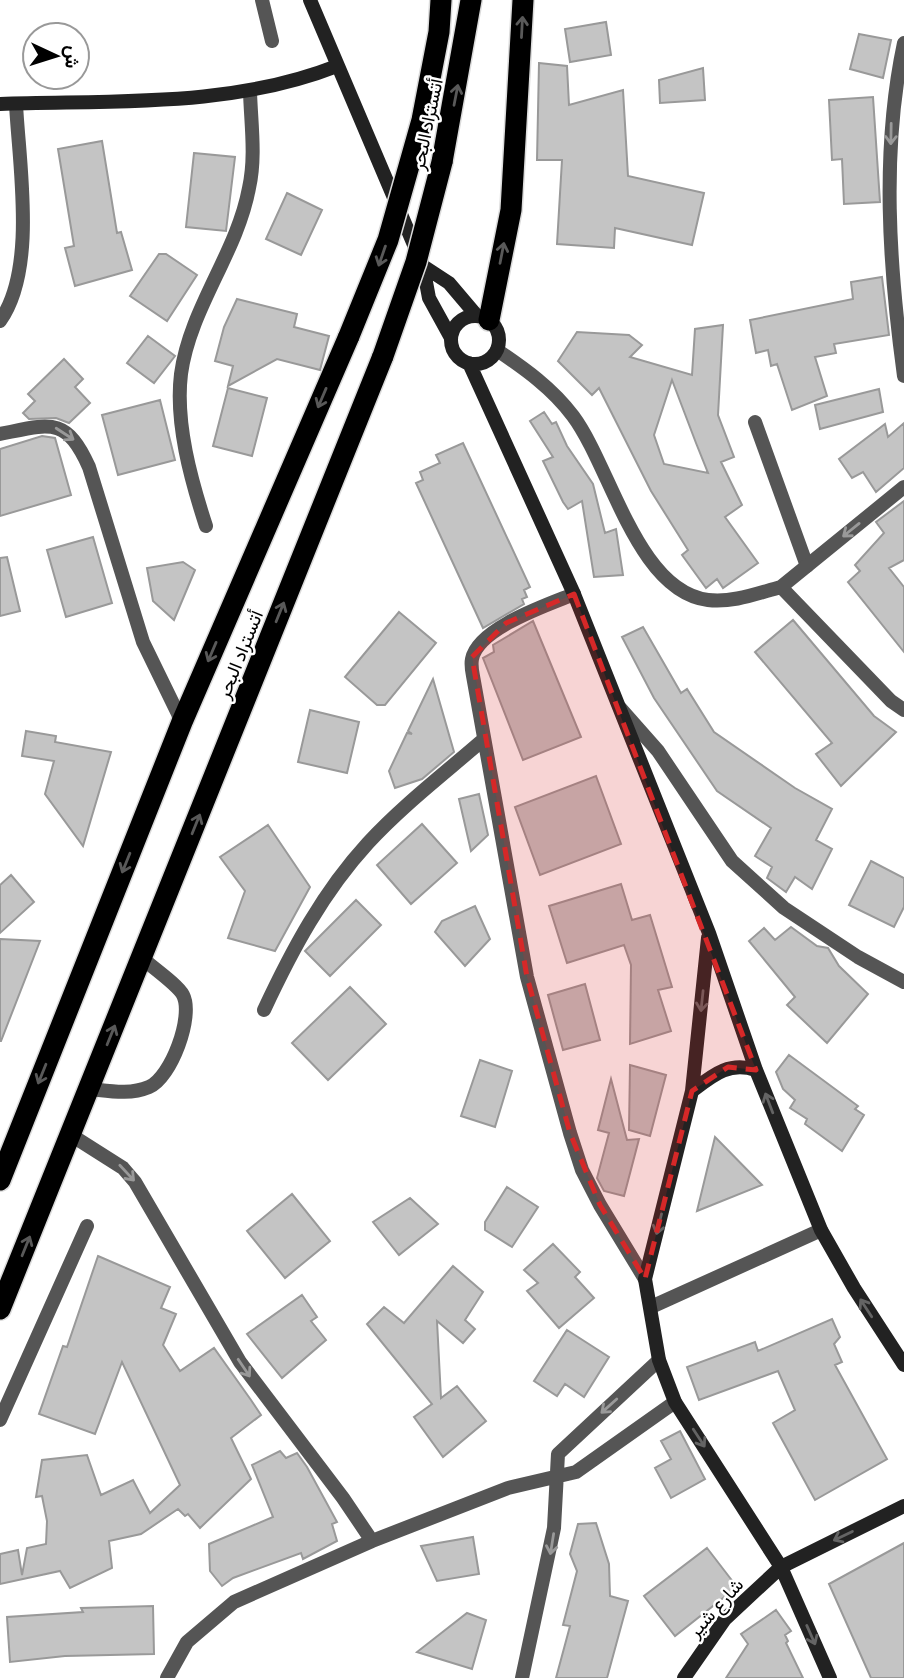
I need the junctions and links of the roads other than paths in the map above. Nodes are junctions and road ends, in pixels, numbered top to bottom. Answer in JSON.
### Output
{"nodes":[{"id":1,"x":262,"y":0,"type":"edge"},
{"id":2,"x":310,"y":0,"type":"edge"},
{"id":3,"x":441,"y":0,"type":"edge"},
{"id":4,"x":471,"y":0,"type":"edge"},
{"id":5,"x":523,"y":0,"type":"edge"},
{"id":6,"x":272,"y":41,"type":"dead end"},
{"id":7,"x":904,"y":43,"type":"edge"},
{"id":8,"x":337,"y":66,"type":"junction"},
{"id":9,"x":250,"y":92,"type":"junction"},
{"id":10,"x":0,"y":104,"type":"edge"},
{"id":11,"x":16,"y":104,"type":"junction"},
{"id":12,"x":423,"y":266,"type":"junction"},
{"id":13,"x":483,"y":318,"type":"junction"},
{"id":14,"x":0,"y":321,"type":"edge"},
{"id":15,"x":902,"y":331,"type":"edge"},
{"id":16,"x":451,"y":338,"type":"junction"},
{"id":17,"x":497,"y":350,"type":"junction"},
{"id":18,"x":469,"y":363,"type":"junction"},
{"id":19,"x":904,"y":376,"type":"edge"},
{"id":20,"x":755,"y":422,"type":"dead end"},
{"id":21,"x":0,"y":434,"type":"edge"},
{"id":22,"x":904,"y":486,"type":"edge"},
{"id":23,"x":206,"y":526,"type":"dead end"},
{"id":24,"x":807,"y":566,"type":"junction"},
{"id":25,"x":781,"y":587,"type":"junction"},
{"id":26,"x":574,"y":594,"type":"junction"},
{"id":27,"x":617,"y":705,"type":"junction"},
{"id":28,"x":904,"y":710,"type":"edge"},
{"id":29,"x":182,"y":722,"type":"junction"},
{"id":30,"x":484,"y":739,"type":"junction"},
{"id":31,"x":709,"y":933,"type":"junction"},
{"id":32,"x":142,"y":958,"type":"junction"},
{"id":33,"x":904,"y":982,"type":"edge"},
{"id":34,"x":264,"y":1010,"type":"dead end"},
{"id":35,"x":756,"y":1070,"type":"junction"},
{"id":36,"x":90,"y":1089,"type":"junction"},
{"id":37,"x":692,"y":1091,"type":"junction"},
{"id":38,"x":71,"y":1135,"type":"junction"},
{"id":39,"x":0,"y":1180,"type":"edge"},
{"id":40,"x":87,"y":1226,"type":"dead end"},
{"id":41,"x":821,"y":1230,"type":"junction"},
{"id":42,"x":645,"y":1279,"type":"junction"},
{"id":43,"x":650,"y":1307,"type":"junction"},
{"id":44,"x":0,"y":1309,"type":"edge"},
{"id":45,"x":659,"y":1360,"type":"junction"},
{"id":46,"x":904,"y":1364,"type":"edge"},
{"id":47,"x":675,"y":1402,"type":"junction"},
{"id":48,"x":0,"y":1420,"type":"edge"},
{"id":49,"x":555,"y":1476,"type":"junction"},
{"id":50,"x":904,"y":1506,"type":"edge"},
{"id":51,"x":372,"y":1541,"type":"junction"},
{"id":52,"x":781,"y":1567,"type":"junction"},
{"id":53,"x":167,"y":1678,"type":"edge"},
{"id":54,"x":522,"y":1678,"type":"edge"},
{"id":55,"x":684,"y":1678,"type":"edge"},
{"id":56,"x":830,"y":1678,"type":"edge"}],
"edges":[{"from":1,"to":6,"type":"street"},
{"from":2,"to":8,"type":"main road"},
{"from":3,"to":29,"type":"highway","name":"أتستراد البحر","one_way":true,"bridge":true},
{"from":32,"to":4,"type":"highway","name":"أتستراد البحر","one_way":true,"bridge":true},
{"from":13,"to":5,"type":"highway","one_way":true},
{"from":7,"to":15,"type":"street","one_way":true},
{"from":8,"to":9,"type":"main road"},
{"from":8,"to":12,"type":"main road"},
{"from":9,"to":11,"type":"main road"},
{"from":9,"to":23,"type":"street"},
{"from":10,"to":11,"type":"main road"},
{"from":11,"to":14,"type":"street"},
{"from":12,"to":13,"type":"main road"},
{"from":12,"to":16,"type":"main road"},
{"from":13,"to":16,"type":"main road"},
{"from":13,"to":17,"type":"main road"},
{"from":15,"to":19,"type":"street"},
{"from":16,"to":18,"type":"main road"},
{"from":17,"to":18,"type":"main road"},
{"from":17,"to":25,"type":"street"},
{"from":18,"to":26,"type":"main road"},
{"from":20,"to":24,"type":"street"},
{"from":21,"to":29,"type":"street","one_way":true},
{"from":22,"to":24,"type":"street","one_way":true},
{"from":24,"to":25,"type":"street"},
{"from":25,"to":28,"type":"street"},
{"from":26,"to":27,"type":"main road"},
{"from":26,"to":30,"type":"street"},
{"from":27,"to":31,"type":"main road"},
{"from":27,"to":33,"type":"street"},
{"from":29,"to":39,"type":"highway","name":"أتستراد البحر","one_way":true},
{"from":30,"to":34,"type":"street"},
{"from":30,"to":42,"type":"street"},
{"from":31,"to":35,"type":"main road"},
{"from":31,"to":37,"type":"main road","one_way":true},
{"from":36,"to":32,"type":"highway","name":"أتستراد البحر","one_way":true},
{"from":32,"to":36,"type":"street"},
{"from":35,"to":37,"type":"main road"},
{"from":41,"to":35,"type":"main road","one_way":true},
{"from":36,"to":38,"type":"highway","name":"أتستراد البحر"},
{"from":37,"to":42,"type":"main road","one_way":true},
{"from":44,"to":38,"type":"highway","name":"أتستراد البحر","one_way":true},
{"from":38,"to":51,"type":"street","one_way":true},
{"from":40,"to":48,"type":"street"},
{"from":41,"to":43,"type":"street"},
{"from":46,"to":41,"type":"main road","one_way":true},
{"from":42,"to":43,"type":"main road"},
{"from":43,"to":45,"type":"main road"},
{"from":45,"to":47,"type":"main road"},
{"from":45,"to":49,"type":"street","one_way":true},
{"from":47,"to":49,"type":"street"},
{"from":47,"to":52,"type":"main road","one_way":true},
{"from":49,"to":51,"type":"street"},
{"from":49,"to":54,"type":"street","one_way":true},
{"from":50,"to":52,"type":"main road","name":"شارع شير","one_way":true},
{"from":51,"to":53,"type":"street"},
{"from":52,"to":55,"type":"main road","name":"شارع شير"},
{"from":52,"to":56,"type":"main road","one_way":true}]}
